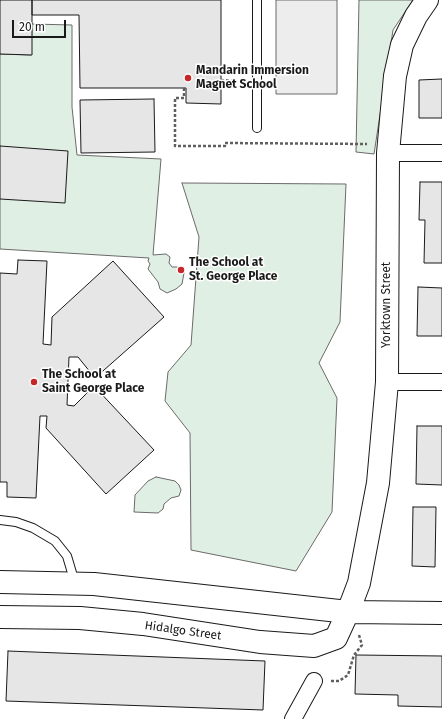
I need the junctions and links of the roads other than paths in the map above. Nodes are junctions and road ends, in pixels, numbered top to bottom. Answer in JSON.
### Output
{"nodes":[{"id":1,"x":257,"y":0,"type":"edge"},
{"id":2,"x":427,"y":0,"type":"edge"},
{"id":3,"x":257,"y":128,"type":"dead end"},
{"id":4,"x":388,"y":153,"type":"junction"},
{"id":5,"x":442,"y":153,"type":"edge"},
{"id":6,"x":387,"y":382,"type":"junction"},
{"id":7,"x":442,"y":382,"type":"edge"},
{"id":8,"x":0,"y":520,"type":"edge"},
{"id":9,"x":0,"y":582,"type":"edge"},
{"id":10,"x":75,"y":583,"type":"junction"},
{"id":11,"x":348,"y":612,"type":"junction"},
{"id":12,"x":442,"y":613,"type":"edge"},
{"id":13,"x":0,"y":617,"type":"edge"},
{"id":14,"x":314,"y":681,"type":"road end"},
{"id":15,"x":293,"y":719,"type":"edge"}],
"edges":[{"from":1,"to":3,"type":"lane"},
{"from":2,"to":4,"type":"street","name":"Yorktown Street"},
{"from":4,"to":5,"type":"street"},
{"from":4,"to":6,"type":"street","name":"Yorktown Street"},
{"from":6,"to":7,"type":"street"},
{"from":6,"to":11,"type":"street","name":"Yorktown Street"},
{"from":8,"to":10,"type":"lane"},
{"from":9,"to":10,"type":"street"},
{"from":10,"to":11,"type":"street"},
{"from":11,"to":12,"type":"street"},
{"from":11,"to":13,"type":"street","name":"Hidalgo Street"},
{"from":14,"to":15,"type":"street"}]}
